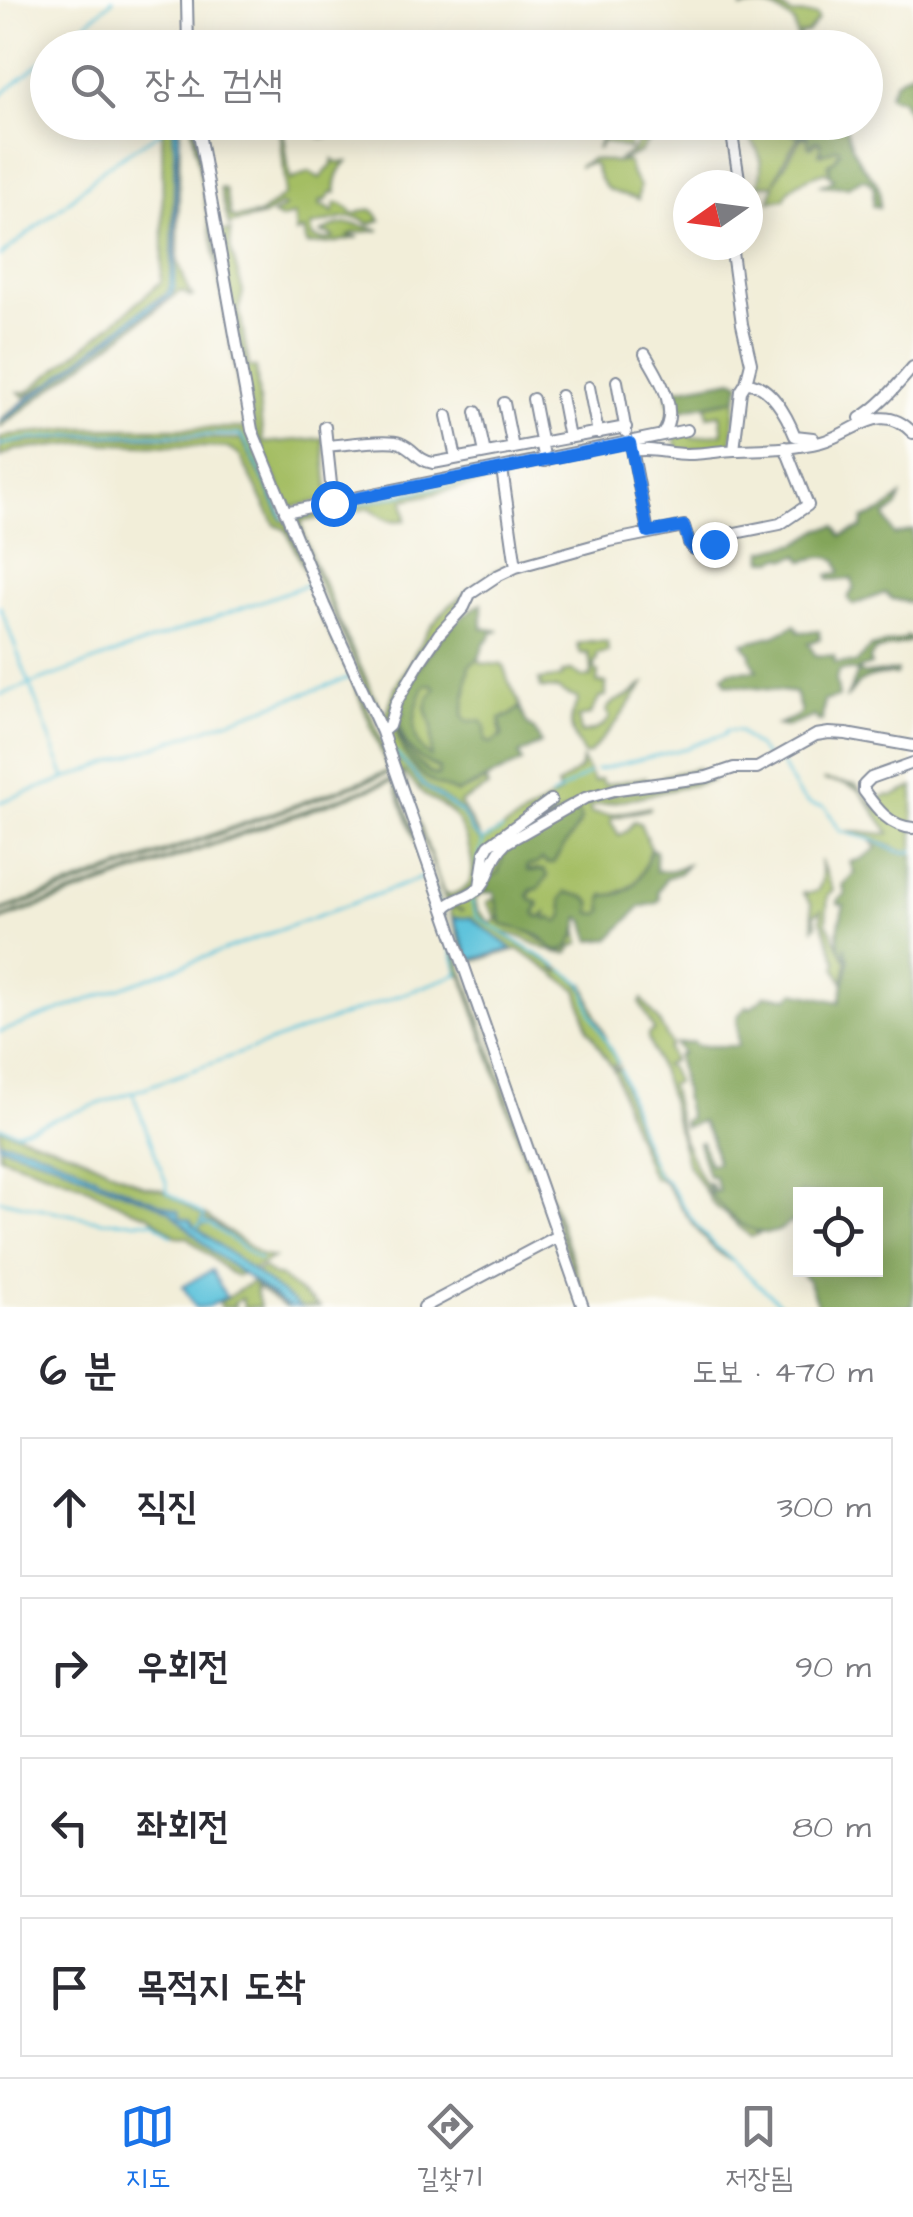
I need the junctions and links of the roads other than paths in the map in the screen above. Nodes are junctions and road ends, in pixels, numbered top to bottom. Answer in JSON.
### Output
{"nodes":[{"id":1,"x":186,"y":0,"type":"edge"},
{"id":2,"x":187,"y":30,"type":"edge"},
{"id":3,"x":199,"y":140,"type":"edge"},
{"id":4,"x":733,"y":140,"type":"edge"},
{"id":5,"x":738,"y":170,"type":"edge"},
{"id":6,"x":733,"y":260,"type":"edge"},
{"id":7,"x":645,"y":354,"type":"dead end"},
{"id":8,"x":913,"y":366,"type":"edge"},
{"id":9,"x":617,"y":381,"type":"dead end"},
{"id":10,"x":746,"y":383,"type":"junction"},
{"id":11,"x":589,"y":387,"type":"dead end"},
{"id":12,"x":561,"y":396,"type":"dead end"},
{"id":13,"x":533,"y":399,"type":"dead end"},
{"id":14,"x":504,"y":403,"type":"dead end"},
{"id":15,"x":476,"y":412,"type":"dead end"},
{"id":16,"x":447,"y":416,"type":"dead end"},
{"id":17,"x":325,"y":427,"type":"dead end"},
{"id":18,"x":626,"y":428,"type":"junction"},
{"id":19,"x":687,"y":430,"type":"dead end"},
{"id":20,"x":598,"y":433,"type":"junction"},
{"id":21,"x":913,"y":433,"type":"edge"},
{"id":22,"x":662,"y":436,"type":"junction"},
{"id":23,"x":569,"y":438,"type":"junction"},
{"id":24,"x":541,"y":443,"type":"junction"},
{"id":25,"x":327,"y":446,"type":"junction"},
{"id":26,"x":630,"y":446,"type":"junction"},
{"id":27,"x":784,"y":446,"type":"junction"},
{"id":28,"x":513,"y":448,"type":"junction"},
{"id":29,"x":734,"y":450,"type":"junction"},
{"id":30,"x":485,"y":453,"type":"junction"},
{"id":31,"x":456,"y":458,"type":"junction"},
{"id":32,"x":544,"y":460,"type":"junction"},
{"id":33,"x":502,"y":469,"type":"junction"},
{"id":34,"x":333,"y":503,"type":"junction"},
{"id":35,"x":286,"y":512,"type":"junction"},
{"id":36,"x":648,"y":532,"type":"junction"},
{"id":37,"x":516,"y":567,"type":"junction"},
{"id":38,"x":382,"y":732,"type":"junction"},
{"id":39,"x":913,"y":746,"type":"edge"},
{"id":40,"x":913,"y":763,"type":"edge"},
{"id":41,"x":552,"y":800,"type":"dead end"},
{"id":42,"x":913,"y":828,"type":"edge"},
{"id":43,"x":477,"y":890,"type":"junction"},
{"id":44,"x":445,"y":908,"type":"junction"},
{"id":45,"x":558,"y":1236,"type":"junction"},
{"id":46,"x":424,"y":1307,"type":"edge"},
{"id":47,"x":582,"y":1307,"type":"edge"}],
"edges":[{"from":1,"to":2,"type":"street"},
{"from":3,"to":35,"type":"street"},
{"from":4,"to":5,"type":"street"},
{"from":6,"to":10,"type":"street"},
{"from":7,"to":22,"type":"street"},
{"from":8,"to":10,"type":"street"},
{"from":9,"to":18,"type":"street"},
{"from":10,"to":29,"type":"street"},
{"from":11,"to":20,"type":"street"},
{"from":12,"to":23,"type":"street"},
{"from":13,"to":24,"type":"street"},
{"from":14,"to":28,"type":"street"},
{"from":15,"to":30,"type":"street"},
{"from":16,"to":31,"type":"street"},
{"from":17,"to":25,"type":"street"},
{"from":18,"to":20,"type":"street"},
{"from":18,"to":26,"type":"street"},
{"from":19,"to":22,"type":"street"},
{"from":20,"to":23,"type":"street"},
{"from":21,"to":27,"type":"street"},
{"from":22,"to":26,"type":"street"},
{"from":23,"to":24,"type":"street"},
{"from":24,"to":28,"type":"street"},
{"from":24,"to":32,"type":"street"},
{"from":25,"to":31,"type":"street"},
{"from":25,"to":34,"type":"street"},
{"from":26,"to":29,"type":"street"},
{"from":26,"to":32,"type":"street"},
{"from":26,"to":36,"type":"street"},
{"from":27,"to":29,"type":"street"},
{"from":27,"to":36,"type":"street"},
{"from":28,"to":30,"type":"street"},
{"from":30,"to":31,"type":"street"},
{"from":32,"to":33,"type":"street"},
{"from":33,"to":34,"type":"street"},
{"from":33,"to":37,"type":"street"},
{"from":34,"to":35,"type":"street"},
{"from":35,"to":38,"type":"street"},
{"from":36,"to":37,"type":"street"},
{"from":37,"to":38,"type":"street"},
{"from":38,"to":44,"type":"street"},
{"from":39,"to":43,"type":"street"},
{"from":40,"to":42,"type":"street"},
{"from":41,"to":43,"type":"street"},
{"from":43,"to":44,"type":"street"},
{"from":44,"to":45,"type":"street"},
{"from":45,"to":46,"type":"street"},
{"from":45,"to":47,"type":"street"}]}
